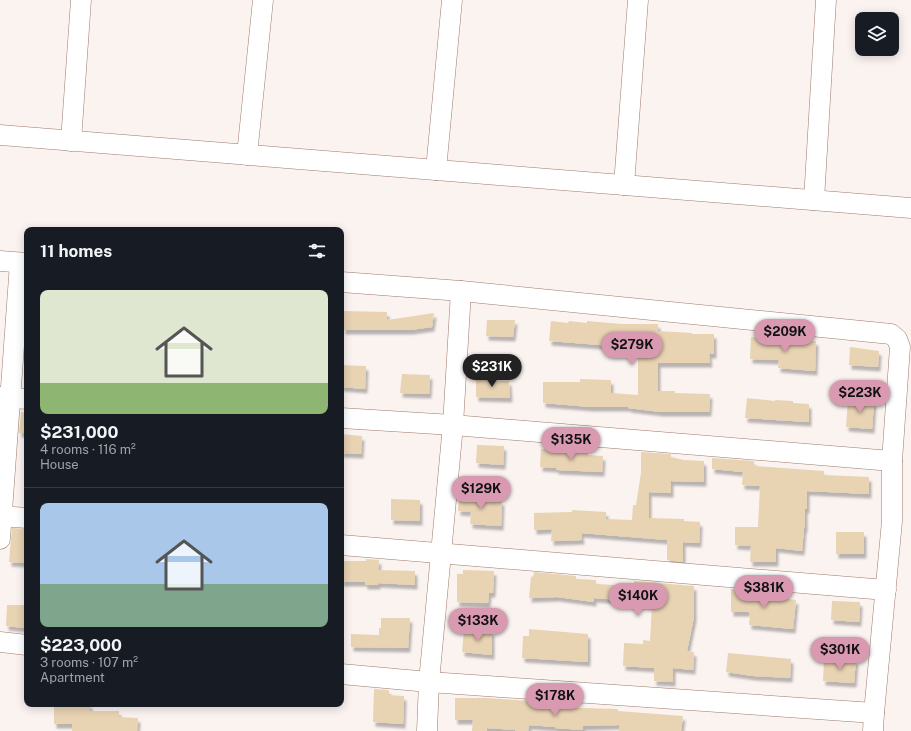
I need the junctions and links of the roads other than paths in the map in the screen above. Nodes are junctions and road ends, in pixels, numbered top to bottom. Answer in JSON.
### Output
{"nodes":[{"id":1,"x":81,"y":0,"type":"edge"},
{"id":2,"x":264,"y":0,"type":"edge"},
{"id":3,"x":452,"y":0,"type":"edge"},
{"id":4,"x":638,"y":0,"type":"edge"},
{"id":5,"x":826,"y":0,"type":"edge"},
{"id":6,"x":0,"y":135,"type":"edge"},
{"id":7,"x":71,"y":141,"type":"junction"},
{"id":8,"x":247,"y":155,"type":"junction"},
{"id":9,"x":436,"y":170,"type":"junction"},
{"id":10,"x":624,"y":185,"type":"junction"},
{"id":11,"x":814,"y":200,"type":"junction"},
{"id":12,"x":911,"y":208,"type":"edge"},
{"id":13,"x":0,"y":261,"type":"edge"},
{"id":14,"x":24,"y":263,"type":"edge"},
{"id":15,"x":344,"y":282,"type":"edge"},
{"id":16,"x":461,"y":291,"type":"junction"},
{"id":17,"x":12,"y":398,"type":"edge"},
{"id":18,"x":344,"y":418,"type":"edge"},
{"id":19,"x":453,"y":425,"type":"junction"},
{"id":20,"x":892,"y":461,"type":"junction"},
{"id":21,"x":1,"y":516,"type":"edge"},
{"id":22,"x":24,"y":518,"type":"edge"},
{"id":23,"x":0,"y":539,"type":"edge"},
{"id":24,"x":344,"y":545,"type":"edge"},
{"id":25,"x":440,"y":554,"type":"junction"},
{"id":26,"x":886,"y":590,"type":"junction"},
{"id":27,"x":0,"y":642,"type":"edge"},
{"id":28,"x":24,"y":645,"type":"edge"},
{"id":29,"x":344,"y":674,"type":"edge"},
{"id":30,"x":429,"y":682,"type":"junction"},
{"id":31,"x":873,"y":722,"type":"edge"},
{"id":32,"x":427,"y":731,"type":"edge"}],
"edges":[{"from":1,"to":7,"type":"street"},
{"from":2,"to":8,"type":"street"},
{"from":3,"to":9,"type":"street"},
{"from":4,"to":10,"type":"street"},
{"from":5,"to":11,"type":"street"},
{"from":6,"to":7,"type":"street"},
{"from":7,"to":8,"type":"street"},
{"from":8,"to":9,"type":"street"},
{"from":9,"to":10,"type":"street"},
{"from":10,"to":11,"type":"street"},
{"from":11,"to":12,"type":"street"},
{"from":13,"to":14,"type":"street"},
{"from":14,"to":17,"type":"street"},
{"from":15,"to":16,"type":"street"},
{"from":16,"to":19,"type":"street"},
{"from":16,"to":20,"type":"street"},
{"from":17,"to":21,"type":"street"},
{"from":18,"to":19,"type":"street"},
{"from":19,"to":20,"type":"street"},
{"from":19,"to":25,"type":"street"},
{"from":20,"to":26,"type":"street"},
{"from":21,"to":22,"type":"street"},
{"from":21,"to":23,"type":"street"},
{"from":24,"to":25,"type":"street"},
{"from":25,"to":26,"type":"street"},
{"from":25,"to":30,"type":"street"},
{"from":26,"to":31,"type":"street"},
{"from":27,"to":28,"type":"street"},
{"from":29,"to":30,"type":"street"},
{"from":30,"to":31,"type":"street"},
{"from":30,"to":32,"type":"street"}]}
